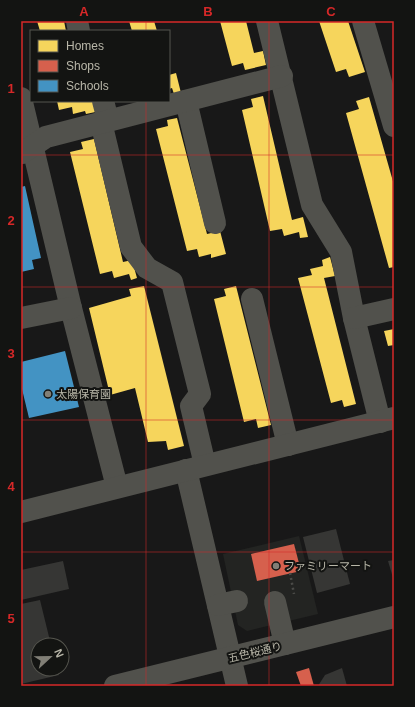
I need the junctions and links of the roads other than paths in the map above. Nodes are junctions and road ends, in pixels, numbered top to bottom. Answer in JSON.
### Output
{"nodes":[{"id":1,"x":267,"y":21,"type":"edge"},
{"id":2,"x":363,"y":21,"type":"edge"},
{"id":3,"x":282,"y":76,"type":"junction"},
{"id":4,"x":21,"y":98,"type":"edge"},
{"id":5,"x":186,"y":101,"type":"junction"},
{"id":6,"x":104,"y":114,"type":"edge"},
{"id":7,"x":394,"y":126,"type":"edge"},
{"id":8,"x":27,"y":150,"type":"edge"},
{"id":9,"x":215,"y":223,"type":"dead end"},
{"id":10,"x":252,"y":299,"type":"dead end"},
{"id":11,"x":71,"y":308,"type":"junction"},
{"id":12,"x":394,"y":309,"type":"edge"},
{"id":13,"x":21,"y":318,"type":"edge"},
{"id":14,"x":354,"y":318,"type":"junction"},
{"id":15,"x":387,"y":420,"type":"edge"},
{"id":16,"x":288,"y":445,"type":"junction"},
{"id":17,"x":195,"y":468,"type":"junction"},
{"id":18,"x":117,"y":487,"type":"junction"},
{"id":19,"x":21,"y":512,"type":"edge"},
{"id":20,"x":285,"y":600,"type":"road end"},
{"id":21,"x":394,"y":617,"type":"edge"},
{"id":22,"x":285,"y":644,"type":"junction"},
{"id":23,"x":230,"y":658,"type":"junction"},
{"id":24,"x":115,"y":686,"type":"edge"},
{"id":25,"x":237,"y":686,"type":"edge"}],
"edges":[{"from":1,"to":3,"type":"street"},
{"from":2,"to":7,"type":"street"},
{"from":3,"to":5,"type":"street"},
{"from":3,"to":14,"type":"street"},
{"from":4,"to":8,"type":"street"},
{"from":5,"to":6,"type":"street"},
{"from":5,"to":9,"type":"street"},
{"from":6,"to":8,"type":"street"},
{"from":6,"to":17,"type":"street"},
{"from":8,"to":11,"type":"street"},
{"from":10,"to":16,"type":"street"},
{"from":11,"to":13,"type":"street"},
{"from":11,"to":18,"type":"street"},
{"from":12,"to":14,"type":"street"},
{"from":14,"to":15,"type":"street"},
{"from":15,"to":16,"type":"street"},
{"from":16,"to":17,"type":"street"},
{"from":17,"to":18,"type":"street"},
{"from":17,"to":23,"type":"street"},
{"from":18,"to":19,"type":"street"},
{"from":20,"to":22,"type":"street"},
{"from":21,"to":22,"type":"street","name":"五色桜通り"},
{"from":22,"to":23,"type":"street","name":"五色桜通り"},
{"from":23,"to":24,"type":"street","name":"五色桜通り"},
{"from":23,"to":25,"type":"street"}]}
